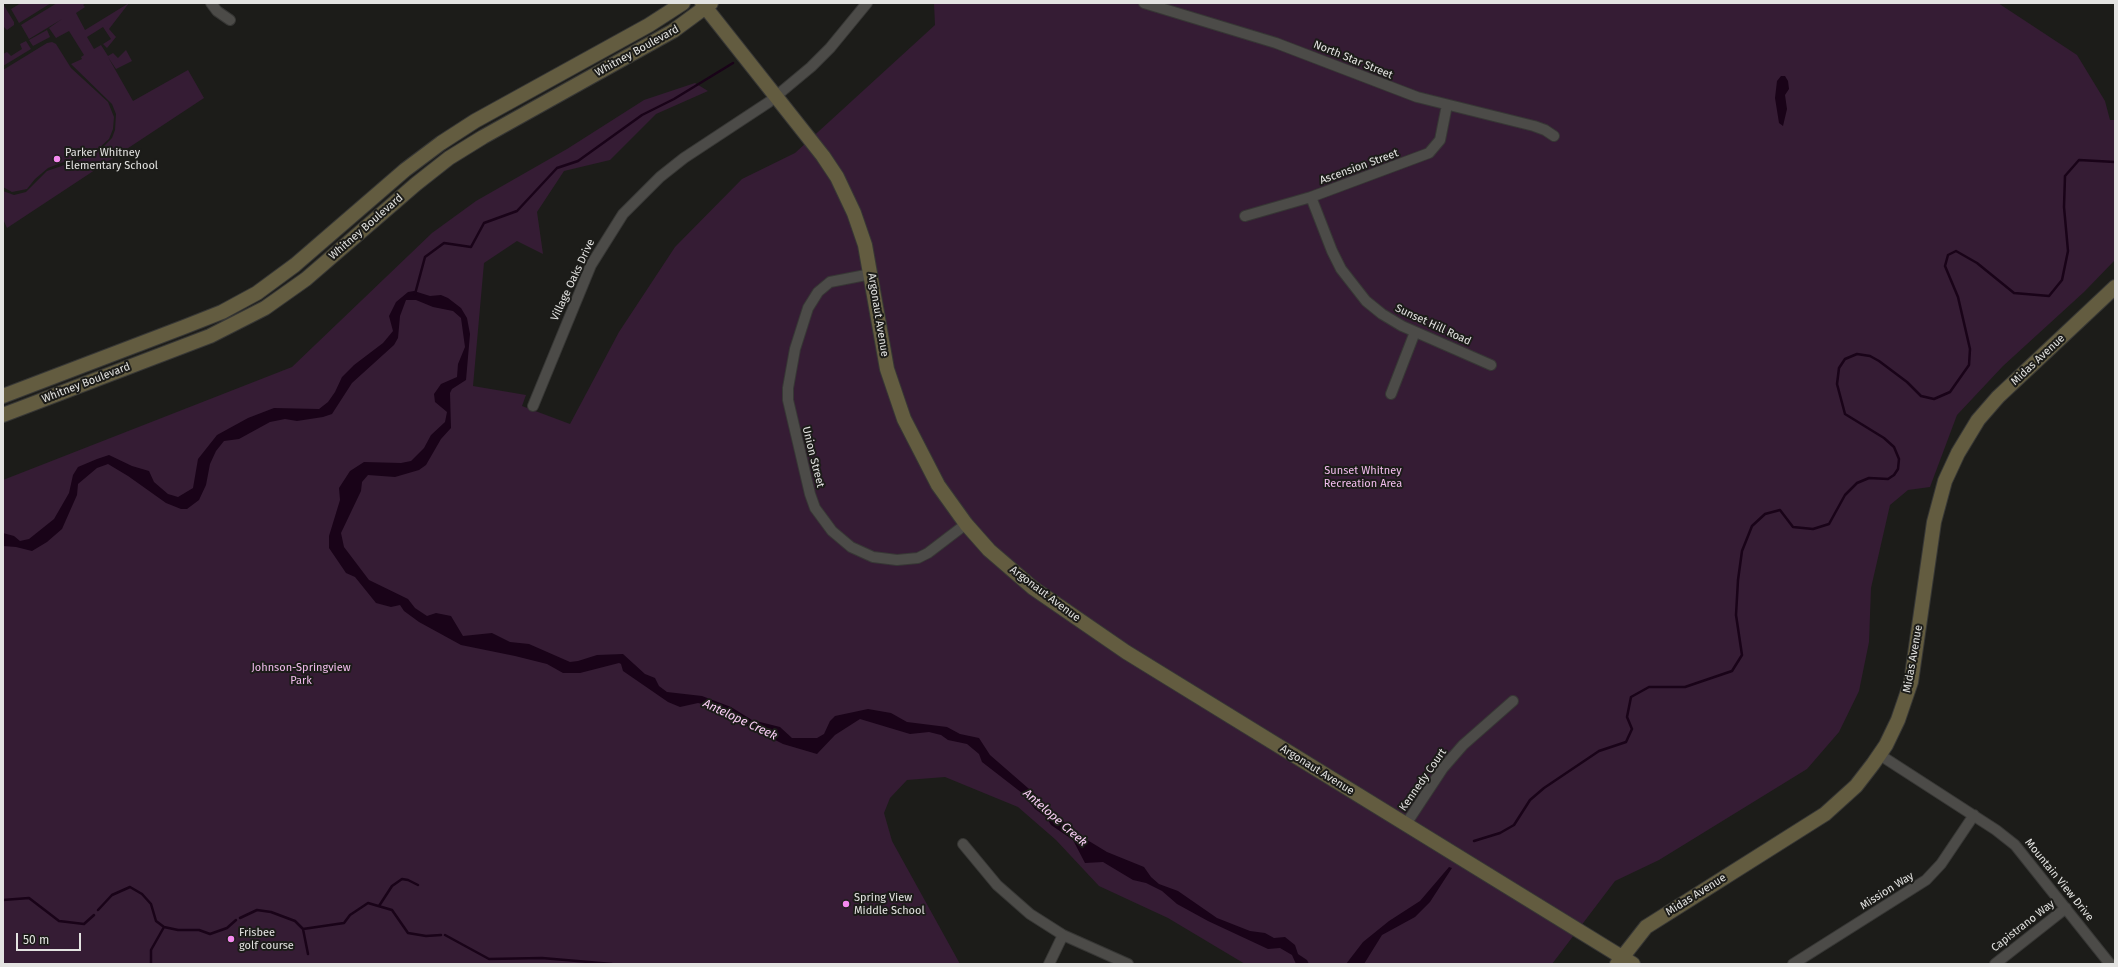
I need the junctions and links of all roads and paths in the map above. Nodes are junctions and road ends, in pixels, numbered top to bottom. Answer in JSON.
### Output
{"nodes":[{"id":1,"x":211,"y":3,"type":"edge"},
{"id":2,"x":683,"y":3,"type":"edge"},
{"id":3,"x":867,"y":3,"type":"edge"},
{"id":4,"x":1144,"y":3,"type":"edge"},
{"id":5,"x":706,"y":5,"type":"edge"},
{"id":6,"x":230,"y":20,"type":"dead end"},
{"id":7,"x":776,"y":96,"type":"junction"},
{"id":8,"x":1447,"y":105,"type":"junction"},
{"id":9,"x":1554,"y":136,"type":"dead end"},
{"id":10,"x":1311,"y":197,"type":"junction"},
{"id":11,"x":1245,"y":216,"type":"dead end"},
{"id":12,"x":871,"y":274,"type":"junction"},
{"id":13,"x":2115,"y":287,"type":"edge"},
{"id":14,"x":1415,"y":332,"type":"junction"},
{"id":15,"x":1491,"y":365,"type":"dead end"},
{"id":16,"x":1391,"y":394,"type":"dead end"},
{"id":17,"x":3,"y":396,"type":"edge"},
{"id":18,"x":533,"y":406,"type":"dead end"},
{"id":19,"x":3,"y":415,"type":"edge"},
{"id":20,"x":966,"y":524,"type":"junction"},
{"id":21,"x":1513,"y":701,"type":"dead end"},
{"id":22,"x":1880,"y":755,"type":"junction"},
{"id":23,"x":1974,"y":815,"type":"junction"},
{"id":24,"x":1406,"y":824,"type":"junction"},
{"id":25,"x":962,"y":844,"type":"dead end"},
{"id":26,"x":2066,"y":908,"type":"junction"},
{"id":27,"x":1063,"y":935,"type":"junction"},
{"id":28,"x":1624,"y":962,"type":"edge"},
{"id":29,"x":1049,"y":964,"type":"edge"},
{"id":30,"x":1128,"y":964,"type":"edge"},
{"id":31,"x":1792,"y":964,"type":"edge"},
{"id":32,"x":1995,"y":964,"type":"edge"},
{"id":33,"x":2110,"y":964,"type":"edge"}],
"edges":[{"from":1,"to":6,"type":"street"},
{"from":2,"to":17,"type":"street","name":"Whitney Boulevard"},
{"from":3,"to":7,"type":"street"},
{"from":4,"to":8,"type":"street","name":"North Star Street"},
{"from":5,"to":7,"type":"street","name":"Argonaut Avenue"},
{"from":5,"to":19,"type":"street","name":"Whitney Boulevard"},
{"from":7,"to":12,"type":"street","name":"Argonaut Avenue"},
{"from":7,"to":18,"type":"street","name":"Village Oaks Drive"},
{"from":8,"to":9,"type":"street","name":"North Star Street"},
{"from":8,"to":10,"type":"street","name":"Ascension Street"},
{"from":10,"to":11,"type":"street","name":"Ascension Street"},
{"from":10,"to":14,"type":"street","name":"Sunset Hill Road"},
{"from":12,"to":20,"type":"street","name":"Argonaut Avenue"},
{"from":12,"to":20,"type":"street","name":"Union Street"},
{"from":13,"to":22,"type":"street","name":"Midas Avenue"},
{"from":14,"to":15,"type":"street","name":"Sunset Hill Road"},
{"from":14,"to":16,"type":"street"},
{"from":20,"to":24,"type":"street","name":"Argonaut Avenue"},
{"from":21,"to":24,"type":"street","name":"Kennedy Court"},
{"from":22,"to":23,"type":"street","name":"Mountain View Drive"},
{"from":22,"to":28,"type":"street","name":"Midas Avenue"},
{"from":23,"to":26,"type":"street","name":"Mountain View Drive"},
{"from":23,"to":31,"type":"street","name":"Mission Way"},
{"from":24,"to":28,"type":"street","name":"Argonaut Avenue"},
{"from":25,"to":27,"type":"street"},
{"from":26,"to":32,"type":"street","name":"Capistrano Way"},
{"from":26,"to":33,"type":"street","name":"Mountain View Drive"},
{"from":27,"to":29,"type":"street"},
{"from":27,"to":30,"type":"street"}]}
